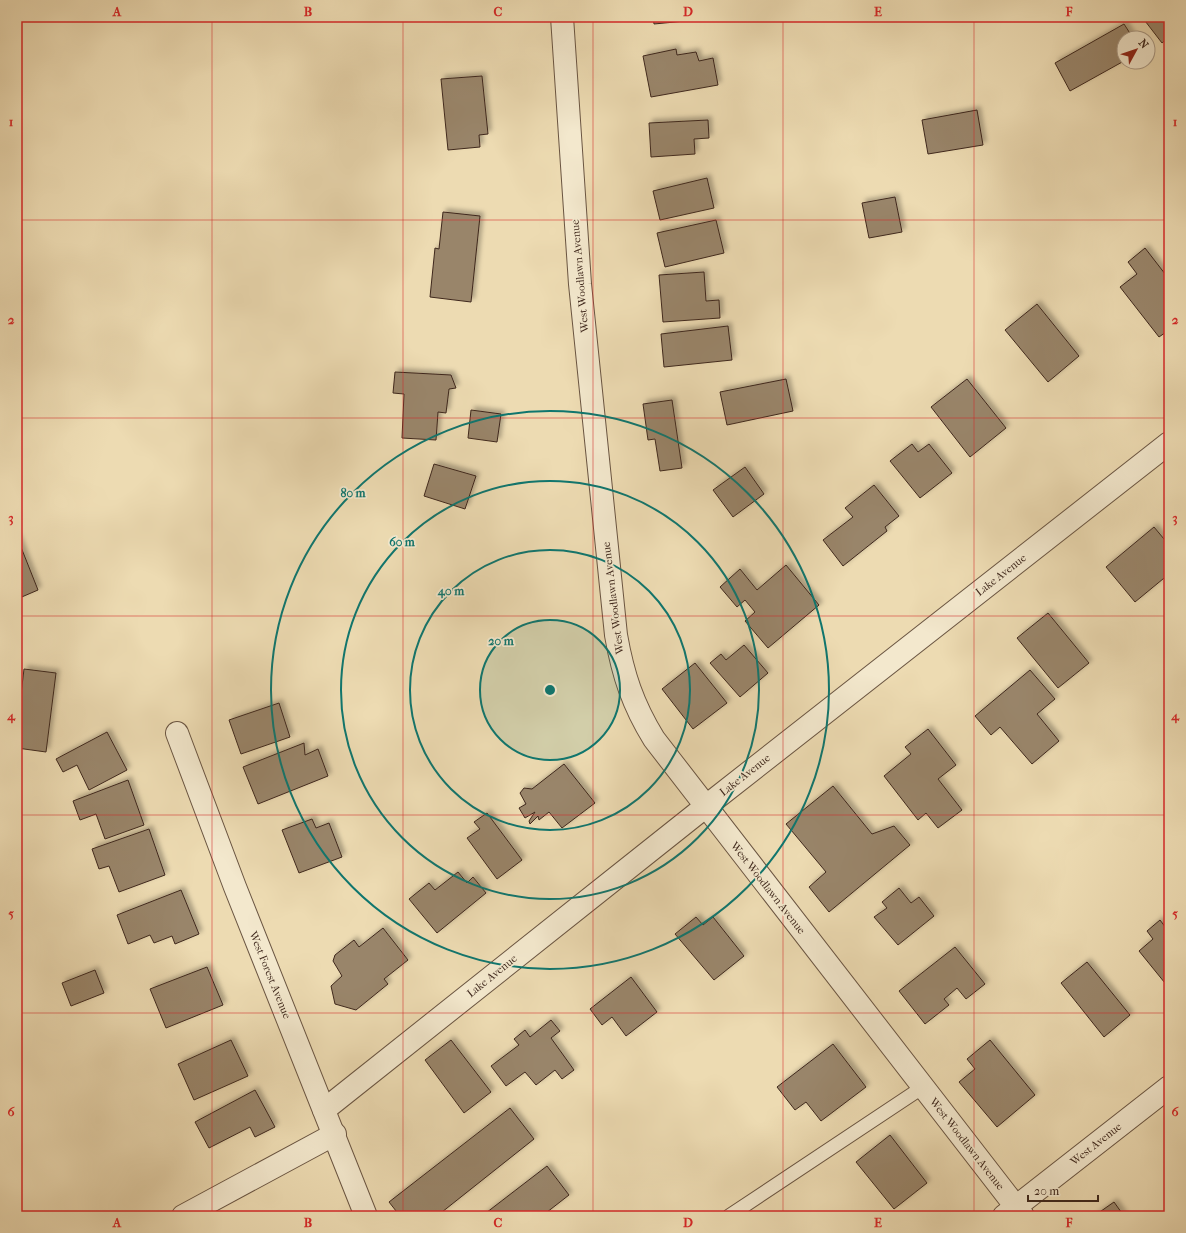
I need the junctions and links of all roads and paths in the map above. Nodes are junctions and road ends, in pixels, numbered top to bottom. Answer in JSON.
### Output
{"nodes":[{"id":1,"x":562,"y":17,"type":"edge"},
{"id":2,"x":1169,"y":443,"type":"edge"},
{"id":3,"x":177,"y":733,"type":"dead end"},
{"id":4,"x":705,"y":807,"type":"junction"},
{"id":5,"x":923,"y":1087,"type":"junction"},
{"id":6,"x":1169,"y":1087,"type":"edge"},
{"id":7,"x":324,"y":1110,"type":"junction"},
{"id":8,"x":334,"y":1134,"type":"junction"},
{"id":9,"x":1014,"y":1213,"type":"edge"},
{"id":10,"x":183,"y":1216,"type":"edge"},
{"id":11,"x":366,"y":1216,"type":"edge"},
{"id":12,"x":729,"y":1216,"type":"edge"}],
"edges":[{"from":1,"to":4,"type":"street","name":"West Woodlawn Avenue"},
{"from":2,"to":4,"type":"street","name":"Lake Avenue"},
{"from":3,"to":7,"type":"street","name":"West Forest Avenue"},
{"from":4,"to":5,"type":"street","name":"West Woodlawn Avenue"},
{"from":4,"to":7,"type":"street","name":"Lake Avenue"},
{"from":5,"to":9,"type":"street","name":"West Woodlawn Avenue"},
{"from":5,"to":12,"type":"lane"},
{"from":6,"to":9,"type":"street","name":"West Avenue"},
{"from":7,"to":8,"type":"street","name":"West Forest Avenue"},
{"from":8,"to":10,"type":"street"},
{"from":8,"to":11,"type":"street","name":"West Forest Avenue"}]}
